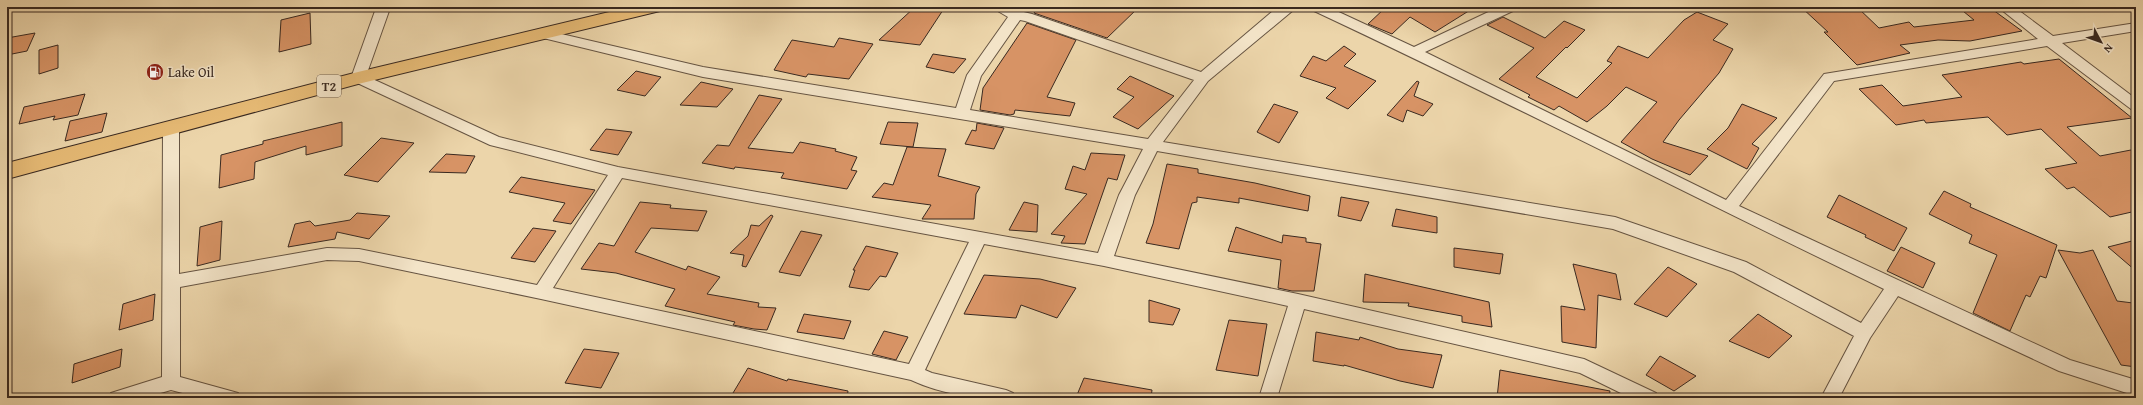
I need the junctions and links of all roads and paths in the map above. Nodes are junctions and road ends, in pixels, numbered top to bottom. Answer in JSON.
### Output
{"nodes":[{"id":1,"x":381,"y":7,"type":"edge"},
{"id":2,"x":652,"y":7,"type":"edge"},
{"id":3,"x":998,"y":7,"type":"edge"},
{"id":4,"x":1290,"y":7,"type":"edge"},
{"id":5,"x":1317,"y":7,"type":"edge"},
{"id":6,"x":1510,"y":7,"type":"edge"},
{"id":7,"x":2005,"y":7,"type":"edge"},
{"id":8,"x":1016,"y":16,"type":"junction"},
{"id":9,"x":2136,"y":27,"type":"edge"},
{"id":10,"x":540,"y":33,"type":"junction"},
{"id":11,"x":2048,"y":40,"type":"junction"},
{"id":12,"x":1414,"y":52,"type":"junction"},
{"id":13,"x":358,"y":78,"type":"junction"},
{"id":14,"x":1203,"y":78,"type":"junction"},
{"id":15,"x":2136,"y":106,"type":"edge"},
{"id":16,"x":961,"y":114,"type":"junction"},
{"id":17,"x":171,"y":128,"type":"junction"},
{"id":18,"x":1152,"y":145,"type":"junction"},
{"id":19,"x":7,"y":171,"type":"edge"},
{"id":20,"x":618,"y":172,"type":"junction"},
{"id":21,"x":1729,"y":208,"type":"junction"},
{"id":22,"x":979,"y":238,"type":"junction"},
{"id":23,"x":1104,"y":260,"type":"junction"},
{"id":24,"x":171,"y":282,"type":"junction"},
{"id":25,"x":1894,"y":287,"type":"junction"},
{"id":26,"x":541,"y":292,"type":"junction"},
{"id":27,"x":1298,"y":301,"type":"junction"},
{"id":28,"x":1864,"y":333,"type":"junction"},
{"id":29,"x":914,"y":374,"type":"junction"},
{"id":30,"x":171,"y":382,"type":"junction"},
{"id":31,"x":2136,"y":388,"type":"edge"},
{"id":32,"x":118,"y":398,"type":"edge"},
{"id":33,"x":231,"y":398,"type":"edge"},
{"id":34,"x":1006,"y":398,"type":"edge"},
{"id":35,"x":1268,"y":398,"type":"edge"},
{"id":36,"x":1649,"y":398,"type":"edge"},
{"id":37,"x":1830,"y":398,"type":"edge"}],
"edges":[{"from":1,"to":13,"type":"street"},
{"from":2,"to":10,"type":"highway","number":"T2"},
{"from":3,"to":8,"type":"street"},
{"from":4,"to":14,"type":"street"},
{"from":5,"to":12,"type":"street"},
{"from":6,"to":12,"type":"street"},
{"from":7,"to":11,"type":"street"},
{"from":8,"to":14,"type":"street"},
{"from":8,"to":16,"type":"street"},
{"from":9,"to":11,"type":"street"},
{"from":10,"to":13,"type":"highway","number":"T2"},
{"from":10,"to":16,"type":"street"},
{"from":11,"to":15,"type":"street"},
{"from":11,"to":21,"type":"street"},
{"from":12,"to":21,"type":"street"},
{"from":13,"to":17,"type":"highway","number":"T2"},
{"from":13,"to":20,"type":"street"},
{"from":14,"to":18,"type":"street"},
{"from":16,"to":18,"type":"street"},
{"from":17,"to":19,"type":"highway","number":"T2"},
{"from":17,"to":24,"type":"street"},
{"from":18,"to":23,"type":"street"},
{"from":18,"to":28,"type":"street"},
{"from":20,"to":22,"type":"street"},
{"from":20,"to":26,"type":"street"},
{"from":21,"to":25,"type":"street"},
{"from":22,"to":23,"type":"street"},
{"from":22,"to":29,"type":"street"},
{"from":23,"to":27,"type":"street"},
{"from":24,"to":26,"type":"street"},
{"from":24,"to":30,"type":"street"},
{"from":25,"to":28,"type":"street"},
{"from":25,"to":31,"type":"street"},
{"from":26,"to":29,"type":"street"},
{"from":27,"to":35,"type":"street"},
{"from":27,"to":36,"type":"street"},
{"from":28,"to":37,"type":"street"},
{"from":29,"to":34,"type":"street"},
{"from":30,"to":32,"type":"street"},
{"from":30,"to":33,"type":"street"}]}
